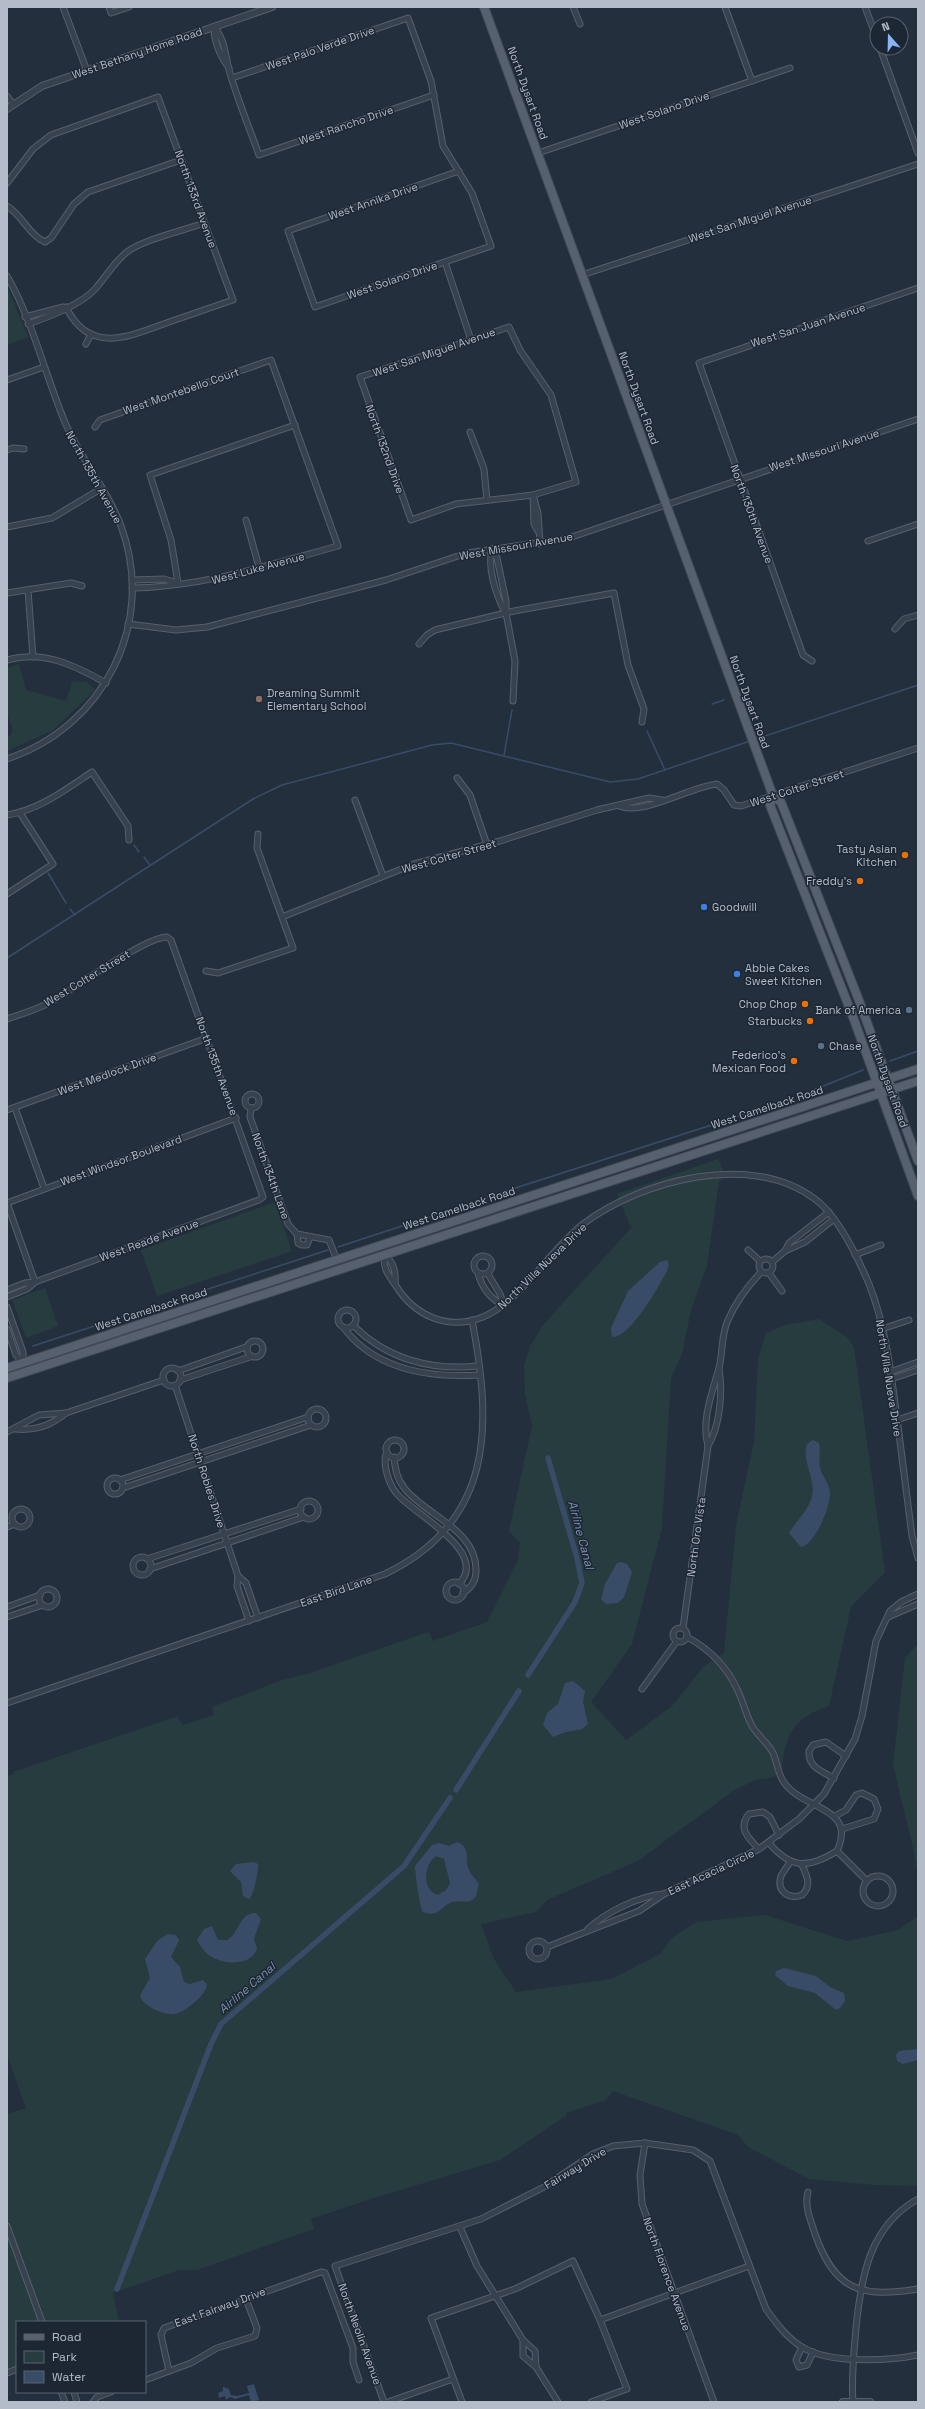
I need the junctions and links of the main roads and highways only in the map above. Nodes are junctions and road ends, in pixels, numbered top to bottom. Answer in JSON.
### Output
{"nodes":[{"id":1,"x":484,"y":7,"type":"edge"},
{"id":2,"x":773,"y":796,"type":"junction"},
{"id":3,"x":834,"y":938,"type":"junction"},
{"id":4,"x":824,"y":943,"type":"junction"},
{"id":5,"x":918,"y":1069,"type":"edge"},
{"id":6,"x":888,"y":1079,"type":"junction"},
{"id":7,"x":918,"y":1081,"type":"edge"},
{"id":8,"x":877,"y":1083,"type":"junction"},
{"id":9,"x":892,"y":1089,"type":"junction"},
{"id":10,"x":881,"y":1092,"type":"junction"},
{"id":11,"x":729,"y":1132,"type":"junction"},
{"id":12,"x":732,"y":1141,"type":"junction"},
{"id":13,"x":918,"y":1162,"type":"edge"},
{"id":14,"x":918,"y":1196,"type":"edge"},
{"id":15,"x":478,"y":1214,"type":"junction"},
{"id":16,"x":481,"y":1223,"type":"junction"},
{"id":17,"x":382,"y":1245,"type":"junction"},
{"id":18,"x":385,"y":1254,"type":"junction"},
{"id":19,"x":23,"y":1363,"type":"junction"},
{"id":20,"x":7,"y":1368,"type":"edge"},
{"id":21,"x":26,"y":1372,"type":"junction"},
{"id":22,"x":7,"y":1378,"type":"edge"}],
"edges":[{"from":1,"to":2,"type":"main road","name":"North Dysart Road"},
{"from":2,"to":3,"type":"main road","name":"North Dysart Road"},
{"from":2,"to":4,"type":"main road","name":"North Dysart Road"},
{"from":3,"to":4,"type":"main road"},
{"from":3,"to":6,"type":"main road","name":"North Dysart Road"},
{"from":4,"to":8,"type":"main road","name":"North Dysart Road"},
{"from":5,"to":6,"type":"main road","name":"West Camelback Road"},
{"from":6,"to":8,"type":"main road","name":"West Camelback Road"},
{"from":6,"to":9,"type":"main road","name":"North Dysart Road"},
{"from":7,"to":9,"type":"main road","name":"West Camelback Road"},
{"from":8,"to":10,"type":"main road","name":"North Dysart Road"},
{"from":8,"to":11,"type":"main road","name":"West Camelback Road"},
{"from":9,"to":10,"type":"main road","name":"West Camelback Road"},
{"from":9,"to":13,"type":"main road","name":"North Dysart Road"},
{"from":10,"to":12,"type":"main road","name":"West Camelback Road"},
{"from":10,"to":14,"type":"main road","name":"North Dysart Road"},
{"from":11,"to":12,"type":"main road"},
{"from":11,"to":15,"type":"main road","name":"West Camelback Road"},
{"from":12,"to":16,"type":"main road","name":"West Camelback Road"},
{"from":15,"to":16,"type":"main road"},
{"from":15,"to":17,"type":"main road","name":"West Camelback Road"},
{"from":16,"to":18,"type":"main road","name":"West Camelback Road"},
{"from":17,"to":18,"type":"main road"},
{"from":17,"to":19,"type":"main road","name":"West Camelback Road"},
{"from":18,"to":21,"type":"main road","name":"West Camelback Road"},
{"from":19,"to":20,"type":"main road","name":"West Camelback Road"},
{"from":19,"to":21,"type":"main road"},
{"from":21,"to":22,"type":"main road","name":"West Camelback Road"}]}
